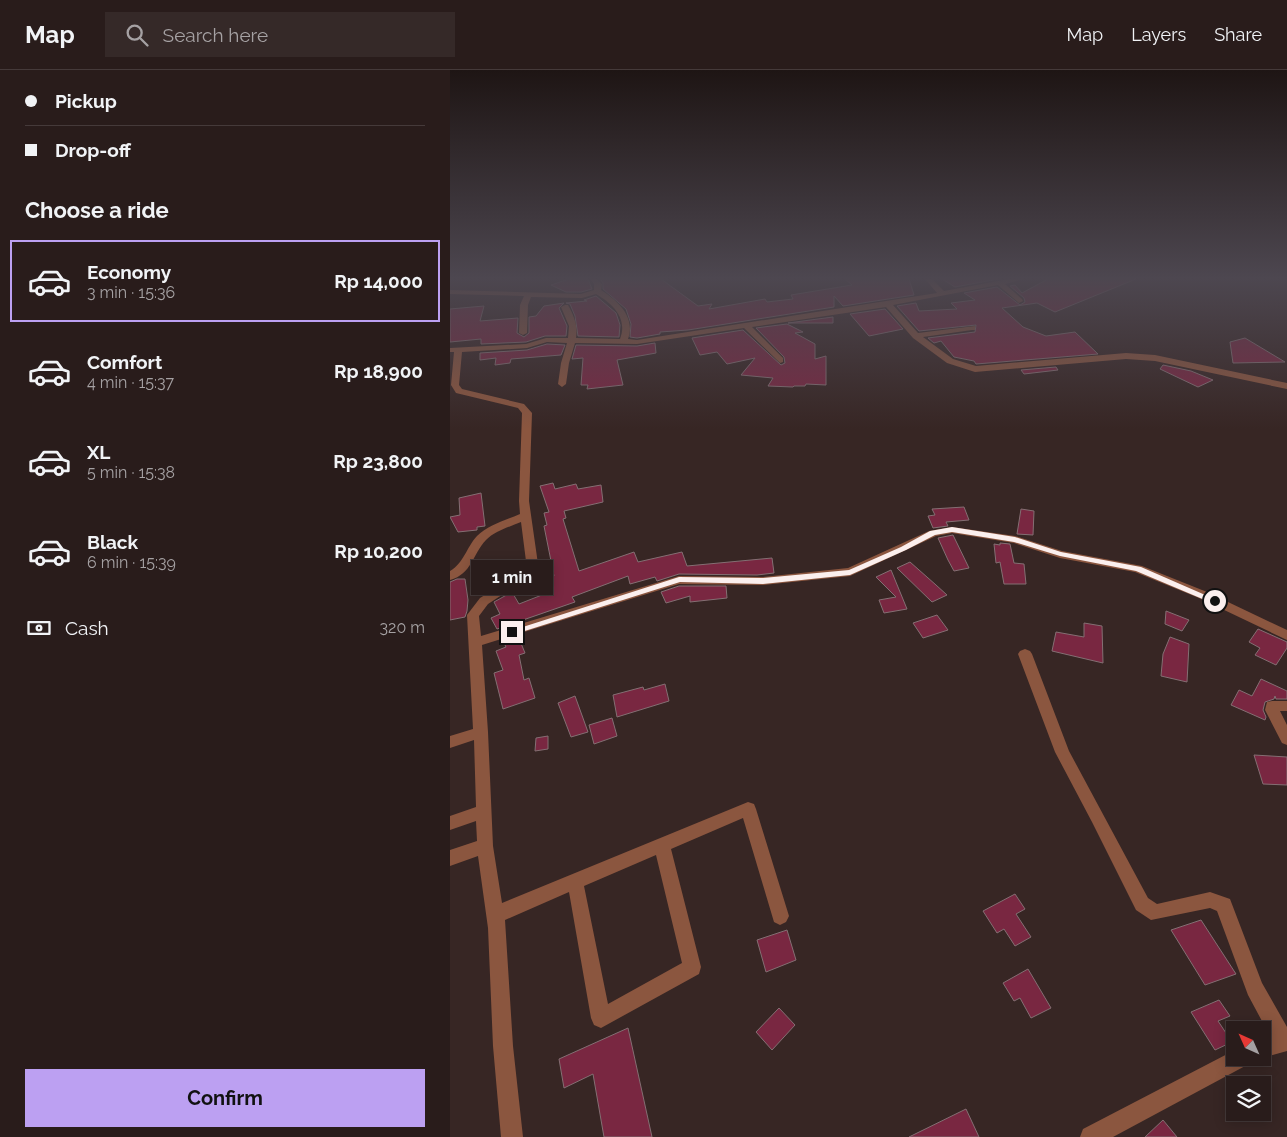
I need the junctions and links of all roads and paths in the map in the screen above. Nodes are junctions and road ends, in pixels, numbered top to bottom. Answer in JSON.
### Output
{"nodes":[{"id":1,"x":523,"y":329,"type":"edge"},
{"id":2,"x":573,"y":329,"type":"edge"},
{"id":3,"x":627,"y":329,"type":"edge"},
{"id":4,"x":729,"y":329,"type":"edge"},
{"id":5,"x":749,"y":329,"type":"edge"},
{"id":6,"x":910,"y":329,"type":"edge"},
{"id":7,"x":966,"y":329,"type":"edge"},
{"id":8,"x":523,"y":333,"type":"dead end"},
{"id":9,"x":916,"y":336,"type":"junction"},
{"id":10,"x":572,"y":340,"type":"junction"},
{"id":11,"x":623,"y":342,"type":"junction"},
{"id":12,"x":454,"y":350,"type":"edge"},
{"id":13,"x":780,"y":360,"type":"dead end"},
{"id":14,"x":562,"y":384,"type":"dead end"},
{"id":15,"x":1287,"y":386,"type":"edge"},
{"id":16,"x":526,"y":516,"type":"junction"},
{"id":17,"x":450,"y":576,"type":"edge"},
{"id":18,"x":1287,"y":635,"type":"edge"},
{"id":19,"x":474,"y":643,"type":"junction"},
{"id":20,"x":1025,"y":654,"type":"dead end"},
{"id":21,"x":1287,"y":706,"type":"edge"},
{"id":22,"x":482,"y":732,"type":"junction"},
{"id":23,"x":1287,"y":739,"type":"edge"},
{"id":24,"x":450,"y":742,"type":"edge"},
{"id":25,"x":484,"y":811,"type":"junction"},
{"id":26,"x":450,"y":823,"type":"edge"},
{"id":27,"x":662,"y":845,"type":"junction"},
{"id":28,"x":485,"y":846,"type":"junction"},
{"id":29,"x":450,"y":858,"type":"edge"},
{"id":30,"x":575,"y":881,"type":"junction"},
{"id":31,"x":495,"y":915,"type":"junction"},
{"id":32,"x":780,"y":916,"type":"dead end"},
{"id":33,"x":1286,"y":1041,"type":"edge"},
{"id":34,"x":1271,"y":1045,"type":"edge"},
{"id":35,"x":1226,"y":1065,"type":"edge"},
{"id":36,"x":512,"y":1137,"type":"edge"},
{"id":37,"x":1091,"y":1137,"type":"edge"}],
"edges":[{"from":1,"to":8,"type":"street"},
{"from":2,"to":10,"type":"street"},
{"from":3,"to":11,"type":"street"},
{"from":4,"to":11,"type":"street"},
{"from":5,"to":13,"type":"street"},
{"from":6,"to":9,"type":"street"},
{"from":7,"to":9,"type":"street"},
{"from":9,"to":15,"type":"street"},
{"from":10,"to":11,"type":"street"},
{"from":10,"to":12,"type":"street"},
{"from":10,"to":14,"type":"street"},
{"from":12,"to":16,"type":"street"},
{"from":16,"to":17,"type":"street"},
{"from":16,"to":19,"type":"street"},
{"from":18,"to":19,"type":"street"},
{"from":19,"to":22,"type":"street"},
{"from":20,"to":33,"type":"street"},
{"from":21,"to":23,"type":"street"},
{"from":22,"to":24,"type":"street"},
{"from":22,"to":25,"type":"street"},
{"from":25,"to":26,"type":"street"},
{"from":25,"to":28,"type":"street"},
{"from":27,"to":30,"type":"street"},
{"from":27,"to":30,"type":"street"},
{"from":27,"to":32,"type":"street"},
{"from":28,"to":29,"type":"street"},
{"from":28,"to":31,"type":"street"},
{"from":30,"to":31,"type":"street"},
{"from":31,"to":36,"type":"street"},
{"from":33,"to":34,"type":"street"},
{"from":35,"to":37,"type":"street"}]}
